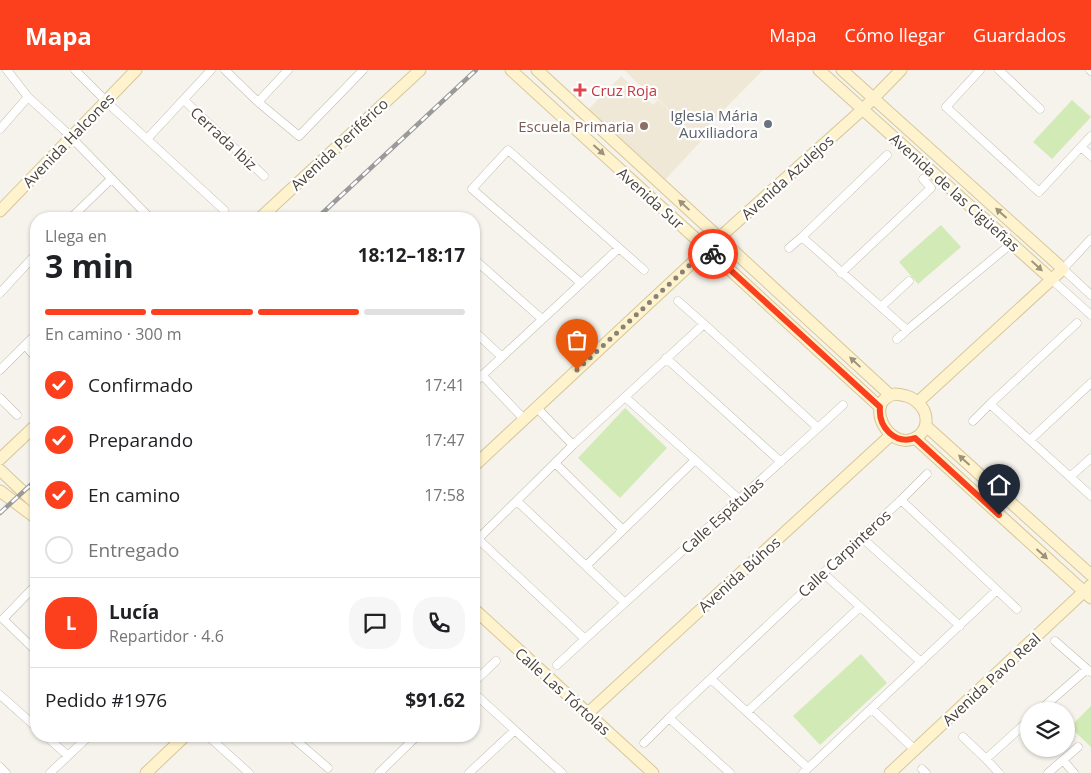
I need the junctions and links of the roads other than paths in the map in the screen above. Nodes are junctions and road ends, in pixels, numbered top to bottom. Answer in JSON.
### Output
{"nodes":[{"id":1,"x":7,"y":70,"type":"edge"},
{"id":2,"x":75,"y":70,"type":"edge"},
{"id":3,"x":136,"y":70,"type":"edge"},
{"id":4,"x":211,"y":70,"type":"edge"},
{"id":5,"x":225,"y":70,"type":"edge"},
{"id":6,"x":288,"y":70,"type":"edge"},
{"id":7,"x":363,"y":70,"type":"edge"},
{"id":8,"x":420,"y":70,"type":"edge"},
{"id":9,"x":511,"y":70,"type":"edge"},
{"id":10,"x":537,"y":70,"type":"edge"},
{"id":11,"x":819,"y":70,"type":"edge"},
{"id":12,"x":842,"y":70,"type":"edge"},
{"id":13,"x":901,"y":70,"type":"edge"},
{"id":14,"x":980,"y":70,"type":"edge"},
{"id":15,"x":999,"y":70,"type":"edge"},
{"id":16,"x":557,"y":88,"type":"junction"},
{"id":17,"x":28,"y":97,"type":"junction"},
{"id":18,"x":874,"y":98,"type":"junction"},
{"id":19,"x":105,"y":100,"type":"junction"},
{"id":20,"x":184,"y":100,"type":"junction"},
{"id":21,"x":545,"y":101,"type":"junction"},
{"id":22,"x":258,"y":102,"type":"junction"},
{"id":23,"x":863,"y":109,"type":"junction"},
{"id":24,"x":1040,"y":109,"type":"dead end"},
{"id":25,"x":0,"y":129,"type":"edge"},
{"id":26,"x":1091,"y":136,"type":"edge"},
{"id":27,"x":71,"y":138,"type":"junction"},
{"id":28,"x":147,"y":139,"type":"junction"},
{"id":29,"x":1081,"y":146,"type":"junction"},
{"id":30,"x":887,"y":155,"type":"dead end"},
{"id":31,"x":1091,"y":156,"type":"edge"},
{"id":32,"x":264,"y":176,"type":"dead end"},
{"id":33,"x":111,"y":179,"type":"junction"},
{"id":34,"x":923,"y":180,"type":"dead end"},
{"id":35,"x":224,"y":210,"type":"dead end"},
{"id":36,"x":0,"y":211,"type":"edge"},
{"id":37,"x":77,"y":212,"type":"edge"},
{"id":38,"x":144,"y":212,"type":"edge"},
{"id":39,"x":267,"y":212,"type":"edge"},
{"id":40,"x":802,"y":237,"type":"junction"},
{"id":41,"x":719,"y":238,"type":"junction"},
{"id":42,"x":1091,"y":239,"type":"edge"},
{"id":43,"x":1012,"y":242,"type":"junction"},
{"id":44,"x":619,"y":248,"type":"junction"},
{"id":45,"x":789,"y":248,"type":"dead end"},
{"id":46,"x":707,"y":249,"type":"junction"},
{"id":47,"x":30,"y":260,"type":"edge"},
{"id":48,"x":480,"y":264,"type":"edge"},
{"id":49,"x":1063,"y":269,"type":"junction"},
{"id":50,"x":644,"y":270,"type":"dead end"},
{"id":51,"x":842,"y":273,"type":"junction"},
{"id":52,"x":1051,"y":279,"type":"junction"},
{"id":53,"x":909,"y":281,"type":"dead end"},
{"id":54,"x":581,"y":283,"type":"junction"},
{"id":55,"x":0,"y":292,"type":"edge"},
{"id":56,"x":1091,"y":295,"type":"edge"},
{"id":57,"x":678,"y":300,"type":"dead end"},
{"id":58,"x":881,"y":307,"type":"junction"},
{"id":59,"x":1091,"y":315,"type":"edge"},
{"id":60,"x":542,"y":320,"type":"junction"},
{"id":61,"x":1077,"y":323,"type":"dead end"},
{"id":62,"x":704,"y":324,"type":"junction"},
{"id":63,"x":907,"y":330,"type":"junction"},
{"id":64,"x":480,"y":337,"type":"edge"},
{"id":65,"x":897,"y":339,"type":"dead end"},
{"id":66,"x":30,"y":341,"type":"edge"},
{"id":67,"x":25,"y":346,"type":"junction"},
{"id":68,"x":30,"y":351,"type":"edge"},
{"id":69,"x":502,"y":357,"type":"junction"},
{"id":70,"x":666,"y":358,"type":"junction"},
{"id":71,"x":0,"y":370,"type":"edge"},
{"id":72,"x":482,"y":375,"type":"joint"},
{"id":73,"x":1091,"y":383,"type":"edge"},
{"id":74,"x":890,"y":395,"type":"junction"},
{"id":75,"x":625,"y":397,"type":"junction"},
{"id":76,"x":0,"y":398,"type":"edge"},
{"id":77,"x":918,"y":402,"type":"junction"},
{"id":78,"x":990,"y":404,"type":"junction"},
{"id":79,"x":843,"y":406,"type":"dead end"},
{"id":80,"x":536,"y":407,"type":"junction"},
{"id":81,"x":880,"y":407,"type":"junction"},
{"id":82,"x":17,"y":415,"type":"dead end"},
{"id":83,"x":523,"y":418,"type":"junction"},
{"id":84,"x":973,"y":421,"type":"dead end"},
{"id":85,"x":926,"y":426,"type":"junction"},
{"id":86,"x":818,"y":428,"type":"junction"},
{"id":87,"x":30,"y":431,"type":"edge"},
{"id":88,"x":891,"y":435,"type":"junction"},
{"id":89,"x":915,"y":438,"type":"junction"},
{"id":90,"x":1030,"y":440,"type":"junction"},
{"id":91,"x":573,"y":446,"type":"junction"},
{"id":92,"x":1091,"y":458,"type":"edge"},
{"id":93,"x":0,"y":459,"type":"edge"},
{"id":94,"x":480,"y":460,"type":"edge"},
{"id":95,"x":695,"y":460,"type":"junction"},
{"id":96,"x":781,"y":462,"type":"junction"},
{"id":97,"x":555,"y":463,"type":"junction"},
{"id":98,"x":0,"y":470,"type":"edge"},
{"id":99,"x":927,"y":474,"type":"dead end"},
{"id":100,"x":1070,"y":477,"type":"junction"},
{"id":101,"x":18,"y":487,"type":"junction"},
{"id":102,"x":4,"y":493,"type":"edge"},
{"id":103,"x":1091,"y":496,"type":"edge"},
{"id":104,"x":740,"y":500,"type":"junction"},
{"id":105,"x":901,"y":500,"type":"junction"},
{"id":106,"x":517,"y":501,"type":"junction"},
{"id":107,"x":30,"y":505,"type":"edge"},
{"id":108,"x":30,"y":509,"type":"edge"},
{"id":109,"x":623,"y":530,"type":"junction"},
{"id":110,"x":480,"y":537,"type":"edge"},
{"id":111,"x":861,"y":537,"type":"junction"},
{"id":112,"x":480,"y":545,"type":"edge"},
{"id":113,"x":586,"y":566,"type":"junction"},
{"id":114,"x":823,"y":573,"type":"junction"},
{"id":115,"x":1091,"y":575,"type":"edge"},
{"id":116,"x":997,"y":590,"type":"junction"},
{"id":117,"x":30,"y":591,"type":"edge"},
{"id":118,"x":1089,"y":592,"type":"edge"},
{"id":119,"x":624,"y":602,"type":"junction"},
{"id":120,"x":860,"y":607,"type":"junction"},
{"id":121,"x":1016,"y":609,"type":"dead end"},
{"id":122,"x":480,"y":614,"type":"edge"},
{"id":123,"x":960,"y":626,"type":"junction"},
{"id":124,"x":585,"y":639,"type":"junction"},
{"id":125,"x":1055,"y":641,"type":"dead end"},
{"id":126,"x":30,"y":645,"type":"edge"},
{"id":127,"x":496,"y":661,"type":"dead end"},
{"id":128,"x":922,"y":662,"type":"junction"},
{"id":129,"x":557,"y":665,"type":"dead end"},
{"id":130,"x":1089,"y":671,"type":"edge"},
{"id":131,"x":480,"y":676,"type":"edge"},
{"id":132,"x":711,"y":679,"type":"junction"},
{"id":133,"x":0,"y":695,"type":"edge"},
{"id":134,"x":480,"y":698,"type":"edge"},
{"id":135,"x":1050,"y":702,"type":"edge"},
{"id":136,"x":872,"y":709,"type":"junction"},
{"id":137,"x":747,"y":712,"type":"junction"},
{"id":138,"x":588,"y":713,"type":"junction"},
{"id":139,"x":669,"y":718,"type":"junction"},
{"id":140,"x":30,"y":722,"type":"edge"},
{"id":141,"x":1020,"y":728,"type":"edge"},
{"id":142,"x":515,"y":730,"type":"junction"},
{"id":143,"x":963,"y":737,"type":"dead end"},
{"id":144,"x":53,"y":742,"type":"edge"},
{"id":145,"x":83,"y":742,"type":"edge"},
{"id":146,"x":179,"y":742,"type":"edge"},
{"id":147,"x":215,"y":742,"type":"edge"},
{"id":148,"x":298,"y":742,"type":"edge"},
{"id":149,"x":411,"y":742,"type":"edge"},
{"id":150,"x":644,"y":742,"type":"dead end"},
{"id":151,"x":1078,"y":747,"type":"dead end"},
{"id":152,"x":915,"y":750,"type":"junction"},
{"id":153,"x":68,"y":756,"type":"junction"},
{"id":154,"x":986,"y":759,"type":"junction"},
{"id":155,"x":1063,"y":760,"type":"junction"},
{"id":156,"x":0,"y":768,"type":"edge"},
{"id":157,"x":328,"y":768,"type":"dead end"},
{"id":158,"x":805,"y":771,"type":"edge"},
{"id":159,"x":6,"y":773,"type":"edge"},
{"id":160,"x":50,"y":773,"type":"edge"},
{"id":161,"x":146,"y":773,"type":"edge"},
{"id":162,"x":249,"y":773,"type":"edge"},
{"id":163,"x":379,"y":773,"type":"edge"},
{"id":164,"x":469,"y":773,"type":"edge"},
{"id":165,"x":561,"y":773,"type":"edge"},
{"id":166,"x":653,"y":773,"type":"edge"},
{"id":167,"x":730,"y":773,"type":"edge"},
{"id":168,"x":890,"y":773,"type":"edge"},
{"id":169,"x":999,"y":773,"type":"edge"},
{"id":170,"x":1048,"y":773,"type":"edge"},
{"id":171,"x":1074,"y":773,"type":"edge"}],
"edges":[{"from":1,"to":17,"type":"street"},
{"from":2,"to":19,"type":"street"},
{"from":3,"to":19,"type":"main road","name":"Avenida Halcones"},
{"from":4,"to":20,"type":"street","name":"Cerrada Ibiz"},
{"from":5,"to":22,"type":"street"},
{"from":6,"to":22,"type":"street"},
{"from":7,"to":22,"type":"street"},
{"from":8,"to":39,"type":"main road","name":"Avenida Periférico"},
{"from":9,"to":21,"type":"main road","name":"Avenida Sur"},
{"from":10,"to":16,"type":"main road","name":"Avenida Sur"},
{"from":11,"to":23,"type":"main road","name":"Avenida de las Cigüeñas"},
{"from":12,"to":18,"type":"main road","name":"Avenida de las Cigüeñas"},
{"from":13,"to":18,"type":"main road","name":"Avenida Azulejos"},
{"from":14,"to":29,"type":"street"},
{"from":15,"to":24,"type":"street"},
{"from":16,"to":21,"type":"main road"},
{"from":41,"to":16,"type":"main road","name":"Avenida Sur","one_way":true},
{"from":17,"to":25,"type":"street"},
{"from":17,"to":27,"type":"street"},
{"from":18,"to":23,"type":"main road","name":"Avenida Azulejos"},
{"from":49,"to":18,"type":"main road","name":"Avenida de las Cigüeñas","one_way":true},
{"from":19,"to":27,"type":"main road","name":"Avenida Halcones"},
{"from":19,"to":28,"type":"street"},
{"from":20,"to":28,"type":"street","name":"Cerrada Ibiz"},
{"from":20,"to":32,"type":"street","name":"Cerrada Ibiz"},
{"from":21,"to":46,"type":"main road","name":"Avenida Sur","one_way":true},
{"from":23,"to":41,"type":"main road","name":"Avenida Azulejos"},
{"from":23,"to":43,"type":"main road","name":"Avenida de las Cigüeñas"},
{"from":26,"to":29,"type":"street"},
{"from":27,"to":33,"type":"street"},
{"from":27,"to":36,"type":"main road","name":"Avenida Halcones"},
{"from":28,"to":35,"type":"street"},
{"from":29,"to":31,"type":"street"},
{"from":30,"to":40,"type":"street"},
{"from":33,"to":37,"type":"street"},
{"from":33,"to":38,"type":"street"},
{"from":34,"to":51,"type":"street"},
{"from":40,"to":45,"type":"street"},
{"from":40,"to":51,"type":"street"},
{"from":41,"to":46,"type":"street","name":"Avenida Azulejos"},
{"from":74,"to":41,"type":"main road","name":"Avenida Sur","one_way":true},
{"from":42,"to":49,"type":"street"},
{"from":43,"to":52,"type":"main road","name":"Avenida de las Cigüeñas","one_way":true},
{"from":43,"to":63,"type":"street"},
{"from":44,"to":50,"type":"street"},
{"from":44,"to":54,"type":"street"},
{"from":44,"to":54,"type":"street"},
{"from":46,"to":80,"type":"main road","name":"Avenida Azulejos"},
{"from":46,"to":81,"type":"main road","name":"Avenida Sur"},
{"from":47,"to":55,"type":"street"},
{"from":48,"to":60,"type":"street"},
{"from":49,"to":52,"type":"main road"},
{"from":49,"to":56,"type":"street","name":"Avenida de las Cigüeñas"},
{"from":51,"to":58,"type":"street"},
{"from":52,"to":59,"type":"street","name":"Avenida de las Cigüeñas"},
{"from":52,"to":77,"type":"main road"},
{"from":53,"to":58,"type":"street"},
{"from":54,"to":60,"type":"street"},
{"from":57,"to":62,"type":"street"},
{"from":58,"to":63,"type":"street"},
{"from":60,"to":69,"type":"street"},
{"from":61,"to":78,"type":"street"},
{"from":62,"to":70,"type":"street"},
{"from":62,"to":86,"type":"street"},
{"from":63,"to":65,"type":"street"},
{"from":64,"to":69,"type":"street"},
{"from":66,"to":67,"type":"street"},
{"from":67,"to":68,"type":"street"},
{"from":67,"to":71,"type":"street"},
{"from":69,"to":72,"type":"street"},
{"from":70,"to":75,"type":"street"},
{"from":70,"to":96,"type":"street"},
{"from":72,"to":83,"type":"street"},
{"from":73,"to":90,"type":"street"},
{"from":74,"to":77,"type":"main road"},
{"from":74,"to":81,"type":"main road"},
{"from":75,"to":91,"type":"street"},
{"from":75,"to":95,"type":"street"},
{"from":76,"to":82,"type":"street"},
{"from":77,"to":85,"type":"main road"},
{"from":78,"to":84,"type":"street"},
{"from":78,"to":90,"type":"street"},
{"from":79,"to":86,"type":"street","name":"Calle Espátulas"},
{"from":80,"to":83,"type":"main road","name":"Avenida Azulejos"},
{"from":80,"to":91,"type":"street"},
{"from":81,"to":88,"type":"main road"},
{"from":83,"to":94,"type":"main road","name":"Avenida Azulejos"},
{"from":85,"to":89,"type":"main road"},
{"from":115,"to":85,"type":"main road","one_way":true},
{"from":86,"to":96,"type":"street","name":"Calle Espátulas"},
{"from":87,"to":93,"type":"main road"},
{"from":88,"to":89,"type":"main road"},
{"from":88,"to":138,"type":"main road","name":"Avenida Búhos"},
{"from":89,"to":118,"type":"main road","one_way":true},
{"from":90,"to":100,"type":"street"},
{"from":91,"to":97,"type":"street"},
{"from":92,"to":100,"type":"street"},
{"from":95,"to":104,"type":"street"},
{"from":95,"to":109,"type":"street"},
{"from":96,"to":104,"type":"street","name":"Calle Espátulas"},
{"from":97,"to":106,"type":"street"},
{"from":97,"to":109,"type":"street"},
{"from":98,"to":101,"type":"main road"},
{"from":99,"to":105,"type":"street"},
{"from":100,"to":103,"type":"street"},
{"from":101,"to":102,"type":"street"},
{"from":101,"to":107,"type":"main road"},
{"from":102,"to":108,"type":"main road"},
{"from":104,"to":119,"type":"street","name":"Calle Espátulas"},
{"from":105,"to":111,"type":"street","name":"Calle Carpinteros"},
{"from":105,"to":116,"type":"street","name":"Calle Carpinteros"},
{"from":106,"to":110,"type":"street"},
{"from":106,"to":113,"type":"street"},
{"from":109,"to":113,"type":"street"},
{"from":111,"to":114,"type":"street","name":"Calle Carpinteros"},
{"from":111,"to":123,"type":"street"},
{"from":112,"to":124,"type":"street"},
{"from":113,"to":119,"type":"street"},
{"from":114,"to":120,"type":"street"},
{"from":114,"to":132,"type":"street","name":"Calle Carpinteros"},
{"from":116,"to":121,"type":"street","name":"Calle Carpinteros"},
{"from":116,"to":123,"type":"street"},
{"from":117,"to":126,"type":"street"},
{"from":118,"to":152,"type":"main road","name":"Avenida Pavo Real"},
{"from":119,"to":124,"type":"street","name":"Calle Espátulas"},
{"from":120,"to":128,"type":"street"},
{"from":120,"to":137,"type":"street"},
{"from":122,"to":138,"type":"main road","name":"Calle Las Tórtolas"},
{"from":123,"to":128,"type":"street"},
{"from":124,"to":129,"type":"street","name":"Calle Espátulas"},
{"from":125,"to":130,"type":"street"},
{"from":127,"to":131,"type":"street"},
{"from":128,"to":136,"type":"street"},
{"from":130,"to":135,"type":"street"},
{"from":132,"to":137,"type":"street"},
{"from":132,"to":139,"type":"street","name":"Calle Carpinteros"},
{"from":133,"to":140,"type":"street"},
{"from":134,"to":142,"type":"street"},
{"from":136,"to":152,"type":"street"},
{"from":136,"to":158,"type":"street"},
{"from":137,"to":158,"type":"street"},
{"from":138,"to":166,"type":"main road","name":"Calle Las Tórtolas"},
{"from":139,"to":150,"type":"street","name":"Calle Carpinteros"},
{"from":139,"to":167,"type":"street"},
{"from":141,"to":154,"type":"street"},
{"from":142,"to":164,"type":"street"},
{"from":142,"to":165,"type":"street"},
{"from":143,"to":154,"type":"street"},
{"from":144,"to":153,"type":"street"},
{"from":145,"to":153,"type":"street"},
{"from":146,"to":161,"type":"main road"},
{"from":147,"to":162,"type":"street"},
{"from":148,"to":157,"type":"street"},
{"from":149,"to":163,"type":"street"},
{"from":151,"to":155,"type":"street"},
{"from":152,"to":168,"type":"main road","name":"Avenida Pavo Real"},
{"from":153,"to":160,"type":"street"},
{"from":154,"to":169,"type":"street"},
{"from":155,"to":170,"type":"street"},
{"from":155,"to":171,"type":"street"},
{"from":156,"to":159,"type":"street"}]}
